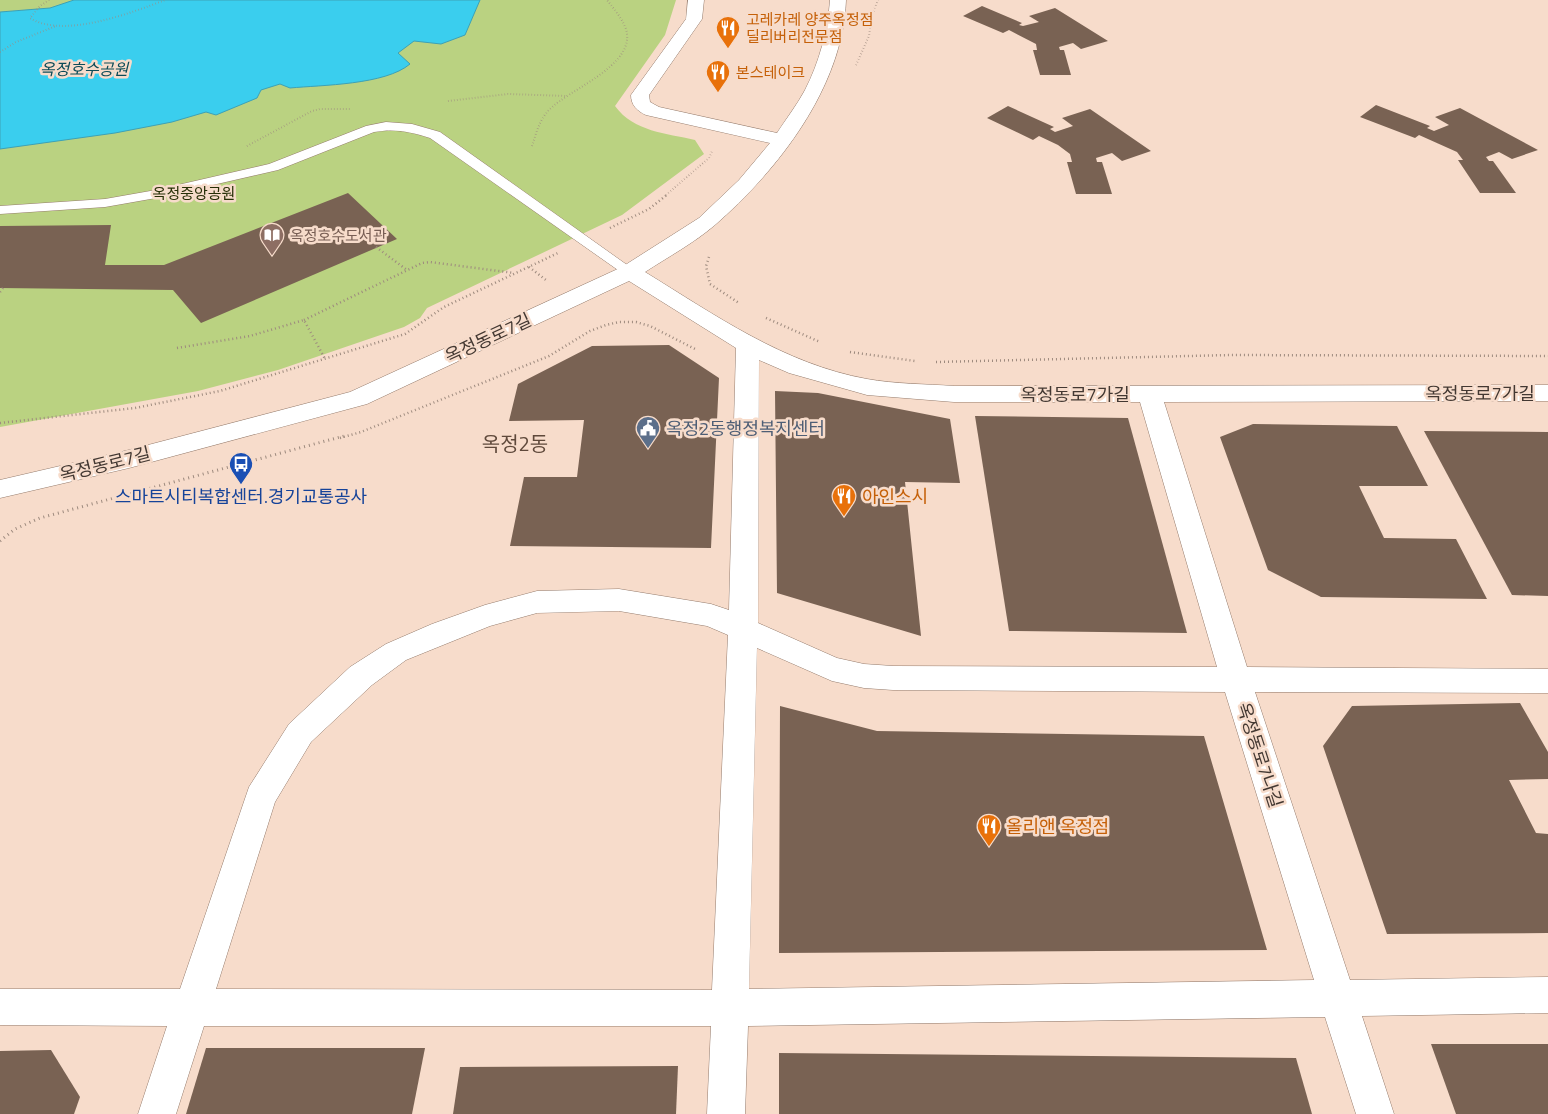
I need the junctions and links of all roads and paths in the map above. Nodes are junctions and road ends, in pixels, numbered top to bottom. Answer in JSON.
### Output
{"nodes":[{"id":1,"x":49,"y":0,"type":"edge"},
{"id":2,"x":165,"y":0,"type":"edge"},
{"id":3,"x":607,"y":0,"type":"edge"},
{"id":4,"x":696,"y":0,"type":"edge"},
{"id":5,"x":838,"y":0,"type":"edge"},
{"id":6,"x":878,"y":0,"type":"edge"},
{"id":7,"x":58,"y":26,"type":"junction"},
{"id":8,"x":0,"y":52,"type":"edge"},
{"id":9,"x":852,"y":73,"type":"dead end"},
{"id":10,"x":568,"y":96,"type":"junction"},
{"id":11,"x":448,"y":100,"type":"dead end"},
{"id":12,"x":356,"y":109,"type":"dead end"},
{"id":13,"x":782,"y":140,"type":"junction"},
{"id":14,"x":532,"y":146,"type":"dead end"},
{"id":15,"x":712,"y":146,"type":"dead end"},
{"id":16,"x":244,"y":148,"type":"dead end"},
{"id":17,"x":0,"y":210,"type":"edge"},
{"id":18,"x":585,"y":240,"type":"junction"},
{"id":19,"x":376,"y":247,"type":"dead end"},
{"id":20,"x":713,"y":253,"type":"dead end"},
{"id":21,"x":407,"y":270,"type":"junction"},
{"id":22,"x":630,"y":272,"type":"junction"},
{"id":23,"x":516,"y":273,"type":"junction"},
{"id":24,"x":3,"y":288,"type":"dead end"},
{"id":25,"x":0,"y":292,"type":"edge"},
{"id":26,"x":745,"y":307,"type":"dead end"},
{"id":27,"x":760,"y":315,"type":"dead end"},
{"id":28,"x":304,"y":320,"type":"junction"},
{"id":29,"x":748,"y":345,"type":"junction"},
{"id":30,"x":828,"y":346,"type":"dead end"},
{"id":31,"x":177,"y":348,"type":"dead end"},
{"id":32,"x":846,"y":351,"type":"dead end"},
{"id":33,"x":1548,"y":356,"type":"edge"},
{"id":34,"x":325,"y":359,"type":"junction"},
{"id":35,"x":923,"y":362,"type":"dead end"},
{"id":36,"x":933,"y":362,"type":"dead end"},
{"id":37,"x":1548,"y":392,"type":"edge"},
{"id":38,"x":1150,"y":394,"type":"junction"},
{"id":39,"x":0,"y":424,"type":"edge"},
{"id":40,"x":0,"y":489,"type":"edge"},
{"id":41,"x":743,"y":629,"type":"junction"},
{"id":42,"x":1236,"y":680,"type":"junction"},
{"id":43,"x":1548,"y":681,"type":"edge"},
{"id":44,"x":1548,"y":995,"type":"edge"},
{"id":45,"x":1337,"y":997,"type":"junction"},
{"id":46,"x":0,"y":1006,"type":"edge"},
{"id":47,"x":191,"y":1007,"type":"junction"},
{"id":48,"x":729,"y":1008,"type":"junction"},
{"id":49,"x":157,"y":1114,"type":"edge"},
{"id":50,"x":726,"y":1114,"type":"edge"},
{"id":51,"x":1375,"y":1114,"type":"edge"}],
"edges":[{"from":1,"to":7,"type":"path"},
{"from":2,"to":7,"type":"path"},
{"from":3,"to":10,"type":"path"},
{"from":4,"to":13,"type":"street"},
{"from":5,"to":13,"type":"street","name":"옥정동로7길"},
{"from":6,"to":9,"type":"path"},
{"from":7,"to":8,"type":"path"},
{"from":10,"to":11,"type":"path"},
{"from":10,"to":14,"type":"path"},
{"from":12,"to":16,"type":"path"},
{"from":13,"to":22,"type":"street","name":"옥정동로7길"},
{"from":15,"to":18,"type":"path"},
{"from":17,"to":18,"type":"lane"},
{"from":18,"to":22,"type":"lane"},
{"from":18,"to":23,"type":"path"},
{"from":19,"to":21,"type":"path"},
{"from":20,"to":26,"type":"path"},
{"from":21,"to":23,"type":"path"},
{"from":21,"to":28,"type":"path"},
{"from":22,"to":29,"type":"street","name":"옥정동로7가길"},
{"from":22,"to":40,"type":"street","name":"옥정동로7길"},
{"from":23,"to":34,"type":"path"},
{"from":24,"to":25,"type":"path"},
{"from":27,"to":30,"type":"path"},
{"from":28,"to":31,"type":"path"},
{"from":28,"to":34,"type":"path"},
{"from":29,"to":38,"type":"street","name":"옥정동로7가길"},
{"from":29,"to":41,"type":"street"},
{"from":32,"to":35,"type":"path"},
{"from":33,"to":36,"type":"path"},
{"from":34,"to":39,"type":"path"},
{"from":37,"to":38,"type":"street","name":"옥정동로7가길"},
{"from":38,"to":42,"type":"street","name":"옥정동로7나길"},
{"from":41,"to":42,"type":"street"},
{"from":41,"to":47,"type":"street"},
{"from":41,"to":48,"type":"street"},
{"from":42,"to":43,"type":"street"},
{"from":42,"to":45,"type":"street","name":"옥정동로7나길"},
{"from":44,"to":45,"type":"street"},
{"from":45,"to":48,"type":"street"},
{"from":45,"to":51,"type":"street","name":"옥정동로7나길"},
{"from":46,"to":47,"type":"street"},
{"from":47,"to":48,"type":"street"},
{"from":47,"to":49,"type":"street"},
{"from":48,"to":50,"type":"street"}]}
